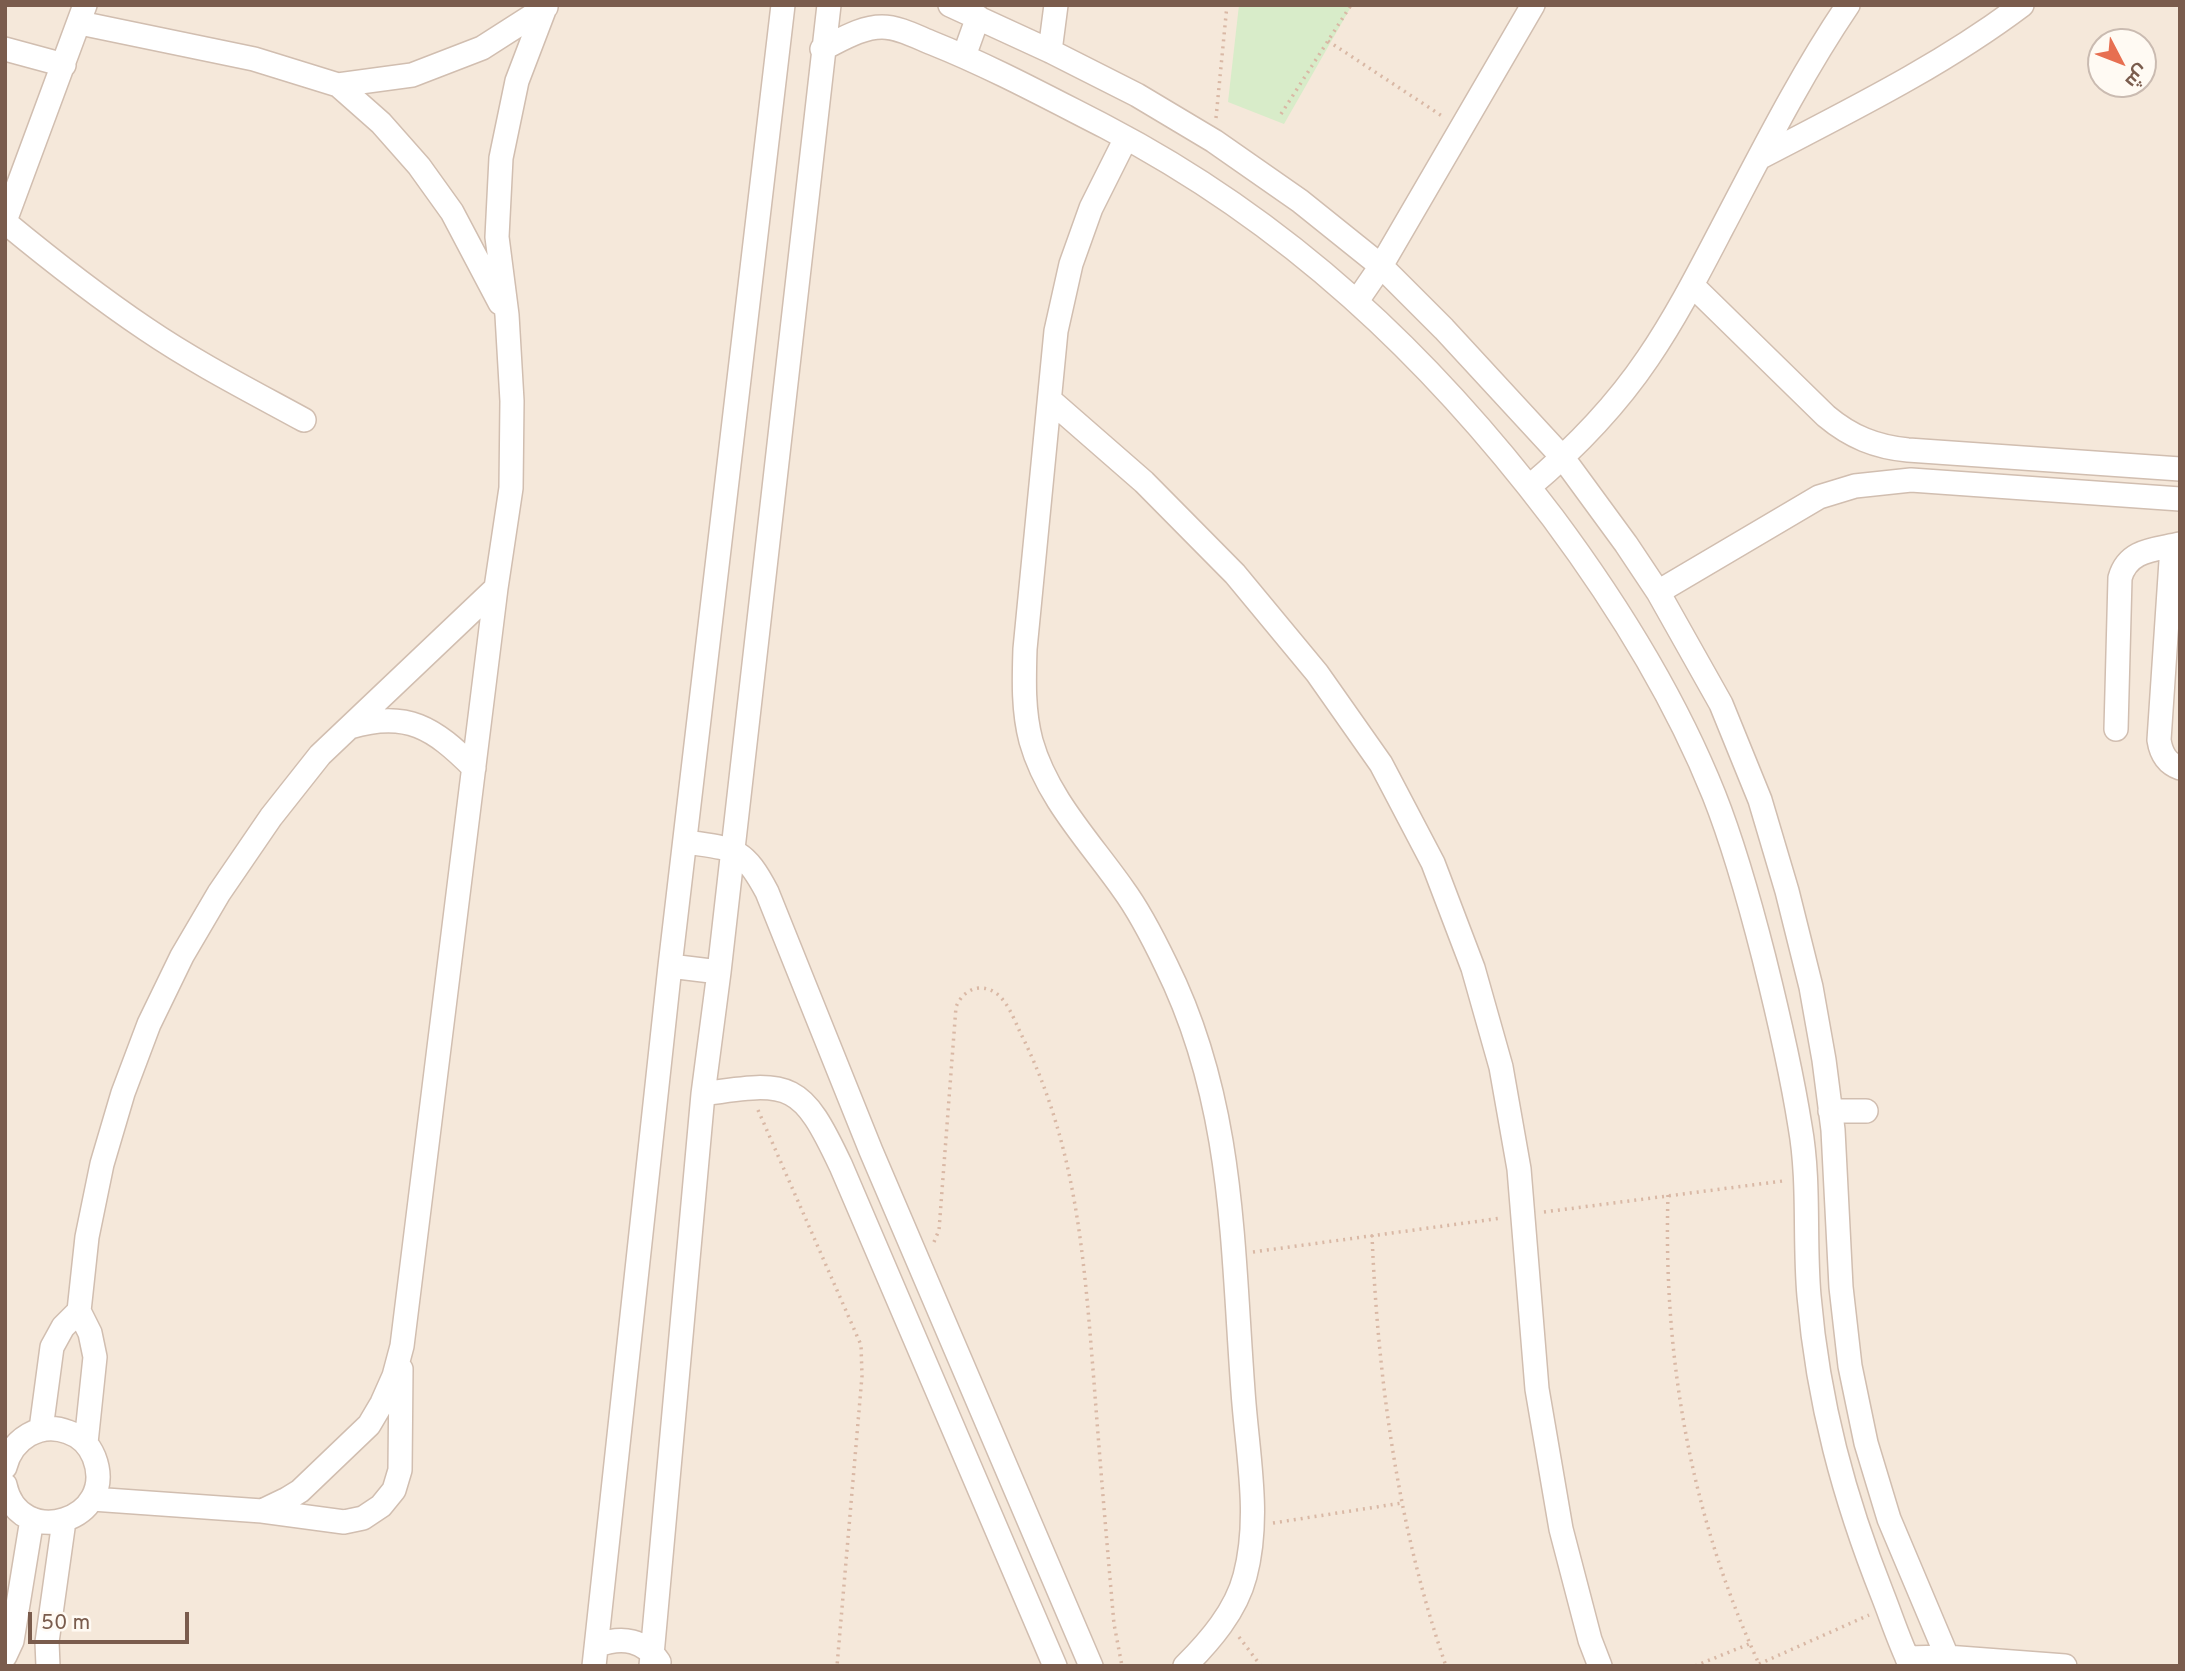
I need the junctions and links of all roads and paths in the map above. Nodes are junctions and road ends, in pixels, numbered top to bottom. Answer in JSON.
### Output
{"nodes":[{"id":1,"x":783,"y":5,"type":"edge"},
{"id":2,"x":829,"y":5,"type":"edge"},
{"id":3,"x":950,"y":5,"type":"edge"},
{"id":4,"x":1056,"y":5,"type":"edge"},
{"id":5,"x":1227,"y":5,"type":"edge"},
{"id":6,"x":1351,"y":5,"type":"edge"},
{"id":7,"x":1533,"y":5,"type":"edge"},
{"id":8,"x":1848,"y":5,"type":"edge"},
{"id":9,"x":2022,"y":5,"type":"edge"},
{"id":10,"x":546,"y":6,"type":"edge"},
{"id":11,"x":82,"y":14,"type":"edge"},
{"id":12,"x":978,"y":17,"type":"junction"},
{"id":13,"x":1328,"y":41,"type":"junction"},
{"id":14,"x":5,"y":49,"type":"edge"},
{"id":15,"x":822,"y":49,"type":"junction"},
{"id":16,"x":1050,"y":51,"type":"junction"},
{"id":17,"x":964,"y":56,"type":"junction"},
{"id":18,"x":64,"y":65,"type":"junction"},
{"id":19,"x":338,"y":85,"type":"junction"},
{"id":20,"x":1281,"y":114,"type":"dead end"},
{"id":21,"x":1461,"y":129,"type":"junction"},
{"id":22,"x":1126,"y":138,"type":"junction"},
{"id":23,"x":1214,"y":141,"type":"junction"},
{"id":24,"x":1759,"y":158,"type":"junction"},
{"id":25,"x":5,"y":222,"type":"edge"},
{"id":26,"x":1381,"y":266,"type":"junction"},
{"id":27,"x":1692,"y":285,"type":"junction"},
{"id":28,"x":1357,"y":301,"type":"junction"},
{"id":29,"x":507,"y":315,"type":"junction"},
{"id":30,"x":1050,"y":400,"type":"junction"},
{"id":31,"x":304,"y":420,"type":"dead end"},
{"id":32,"x":1563,"y":458,"type":"junction"},
{"id":33,"x":2180,"y":469,"type":"edge"},
{"id":34,"x":1529,"y":487,"type":"junction"},
{"id":35,"x":2180,"y":499,"type":"edge"},
{"id":36,"x":2176,"y":545,"type":"edge"},
{"id":37,"x":496,"y":588,"type":"junction"},
{"id":38,"x":1658,"y":592,"type":"junction"},
{"id":39,"x":350,"y":727,"type":"junction"},
{"id":40,"x":2116,"y":729,"type":"dead end"},
{"id":41,"x":474,"y":768,"type":"junction"},
{"id":42,"x":2180,"y":768,"type":"edge"},
{"id":43,"x":686,"y":842,"type":"junction"},
{"id":44,"x":733,"y":849,"type":"junction"},
{"id":45,"x":670,"y":966,"type":"junction"},
{"id":46,"x":719,"y":972,"type":"junction"},
{"id":47,"x":748,"y":1087,"type":"junction"},
{"id":48,"x":703,"y":1094,"type":"junction"},
{"id":49,"x":852,"y":1103,"type":"junction"},
{"id":50,"x":1830,"y":1111,"type":"junction"},
{"id":51,"x":1866,"y":1111,"type":"dead end"},
{"id":52,"x":817,"y":1118,"type":"junction"},
{"id":53,"x":871,"y":1151,"type":"junction"},
{"id":54,"x":841,"y":1166,"type":"junction"},
{"id":55,"x":1668,"y":1195,"type":"dead end"},
{"id":56,"x":1372,"y":1235,"type":"dead end"},
{"id":57,"x":916,"y":1256,"type":"junction"},
{"id":58,"x":79,"y":1311,"type":"junction"},
{"id":59,"x":401,"y":1346,"type":"junction"},
{"id":60,"x":25,"y":1432,"type":"edge"},
{"id":61,"x":86,"y":1443,"type":"junction"},
{"id":62,"x":5,"y":1467,"type":"edge"},
{"id":63,"x":6,"y":1489,"type":"edge"},
{"id":64,"x":92,"y":1499,"type":"junction"},
{"id":65,"x":1402,"y":1503,"type":"junction"},
{"id":66,"x":262,"y":1511,"type":"junction"},
{"id":67,"x":32,"y":1519,"type":"junction"},
{"id":68,"x":64,"y":1521,"type":"junction"},
{"id":69,"x":1252,"y":1526,"type":"junction"},
{"id":70,"x":22,"y":1578,"type":"junction"},
{"id":71,"x":55,"y":1581,"type":"junction"},
{"id":72,"x":1887,"y":1607,"type":"junction"},
{"id":73,"x":1226,"y":1619,"type":"junction"},
{"id":74,"x":1749,"y":1644,"type":"junction"},
{"id":75,"x":596,"y":1655,"type":"edge"},
{"id":76,"x":5,"y":1656,"type":"edge"},
{"id":77,"x":1949,"y":1661,"type":"edge"},
{"id":78,"x":655,"y":1662,"type":"edge"},
{"id":79,"x":1909,"y":1662,"type":"edge"},
{"id":80,"x":1759,"y":1665,"type":"edge"},
{"id":81,"x":48,"y":1666,"type":"edge"},
{"id":82,"x":837,"y":1666,"type":"edge"},
{"id":83,"x":1055,"y":1666,"type":"edge"},
{"id":84,"x":1091,"y":1666,"type":"edge"},
{"id":85,"x":1122,"y":1666,"type":"edge"},
{"id":86,"x":1185,"y":1666,"type":"edge"},
{"id":87,"x":1261,"y":1666,"type":"edge"},
{"id":88,"x":1446,"y":1666,"type":"edge"},
{"id":89,"x":1600,"y":1666,"type":"edge"},
{"id":90,"x":1695,"y":1666,"type":"edge"},
{"id":91,"x":2065,"y":1666,"type":"edge"}],
"edges":[{"from":1,"to":43,"type":"street"},
{"from":2,"to":15,"type":"street"},
{"from":3,"to":12,"type":"street"},
{"from":4,"to":16,"type":"street"},
{"from":5,"to":23,"type":"path"},
{"from":6,"to":13,"type":"path"},
{"from":7,"to":21,"type":"street"},
{"from":8,"to":24,"type":"street"},
{"from":9,"to":24,"type":"street"},
{"from":10,"to":19,"type":"street"},
{"from":10,"to":29,"type":"street"},
{"from":11,"to":18,"type":"street"},
{"from":11,"to":19,"type":"street"},
{"from":12,"to":16,"type":"street"},
{"from":12,"to":17,"type":"street"},
{"from":13,"to":20,"type":"path"},
{"from":13,"to":21,"type":"path"},
{"from":14,"to":18,"type":"street"},
{"from":15,"to":17,"type":"street"},
{"from":15,"to":44,"type":"street"},
{"from":16,"to":23,"type":"street"},
{"from":17,"to":22,"type":"street"},
{"from":18,"to":25,"type":"street"},
{"from":19,"to":29,"type":"street"},
{"from":21,"to":26,"type":"street"},
{"from":22,"to":28,"type":"street"},
{"from":22,"to":30,"type":"street"},
{"from":23,"to":26,"type":"street"},
{"from":24,"to":27,"type":"street"},
{"from":25,"to":31,"type":"street"},
{"from":26,"to":28,"type":"street"},
{"from":26,"to":32,"type":"street"},
{"from":27,"to":32,"type":"street"},
{"from":27,"to":33,"type":"street"},
{"from":28,"to":34,"type":"street"},
{"from":29,"to":37,"type":"street"},
{"from":30,"to":69,"type":"street"},
{"from":30,"to":89,"type":"street"},
{"from":32,"to":34,"type":"street"},
{"from":32,"to":38,"type":"street"},
{"from":34,"to":72,"type":"street"},
{"from":35,"to":38,"type":"street"},
{"from":36,"to":40,"type":"street"},
{"from":36,"to":42,"type":"street"},
{"from":37,"to":39,"type":"street"},
{"from":37,"to":41,"type":"street"},
{"from":38,"to":50,"type":"street"},
{"from":39,"to":41,"type":"street"},
{"from":39,"to":58,"type":"street"},
{"from":41,"to":59,"type":"street"},
{"from":43,"to":44,"type":"street"},
{"from":43,"to":45,"type":"street"},
{"from":44,"to":46,"type":"street"},
{"from":44,"to":49,"type":"street"},
{"from":45,"to":46,"type":"street"},
{"from":45,"to":75,"type":"street"},
{"from":46,"to":48,"type":"street"},
{"from":47,"to":48,"type":"street"},
{"from":47,"to":52,"type":"street"},
{"from":47,"to":82,"type":"path"},
{"from":48,"to":78,"type":"street"},
{"from":49,"to":52,"type":"street"},
{"from":49,"to":53,"type":"street"},
{"from":50,"to":51,"type":"street"},
{"from":50,"to":77,"type":"street"},
{"from":52,"to":54,"type":"street"},
{"from":53,"to":54,"type":"street"},
{"from":53,"to":57,"type":"street"},
{"from":54,"to":83,"type":"street"},
{"from":55,"to":74,"type":"path"},
{"from":56,"to":65,"type":"path"},
{"from":57,"to":84,"type":"street"},
{"from":57,"to":85,"type":"path"},
{"from":58,"to":60,"type":"street"},
{"from":58,"to":61,"type":"street"},
{"from":59,"to":66,"type":"street"},
{"from":59,"to":66,"type":"street"},
{"from":60,"to":61,"type":"street"},
{"from":60,"to":62,"type":"street"},
{"from":61,"to":64,"type":"street"},
{"from":63,"to":67,"type":"street"},
{"from":64,"to":66,"type":"street"},
{"from":64,"to":68,"type":"street"},
{"from":65,"to":69,"type":"path"},
{"from":65,"to":88,"type":"path"},
{"from":67,"to":68,"type":"street"},
{"from":67,"to":70,"type":"street"},
{"from":68,"to":71,"type":"street"},
{"from":69,"to":73,"type":"street"},
{"from":70,"to":71,"type":"street"},
{"from":70,"to":76,"type":"street"},
{"from":71,"to":81,"type":"street"},
{"from":72,"to":79,"type":"street"},
{"from":72,"to":80,"type":"path"},
{"from":73,"to":86,"type":"street"},
{"from":73,"to":87,"type":"path"},
{"from":74,"to":80,"type":"path"},
{"from":74,"to":90,"type":"path"},
{"from":75,"to":78,"type":"street"},
{"from":77,"to":79,"type":"street"},
{"from":77,"to":91,"type":"street"}]}
